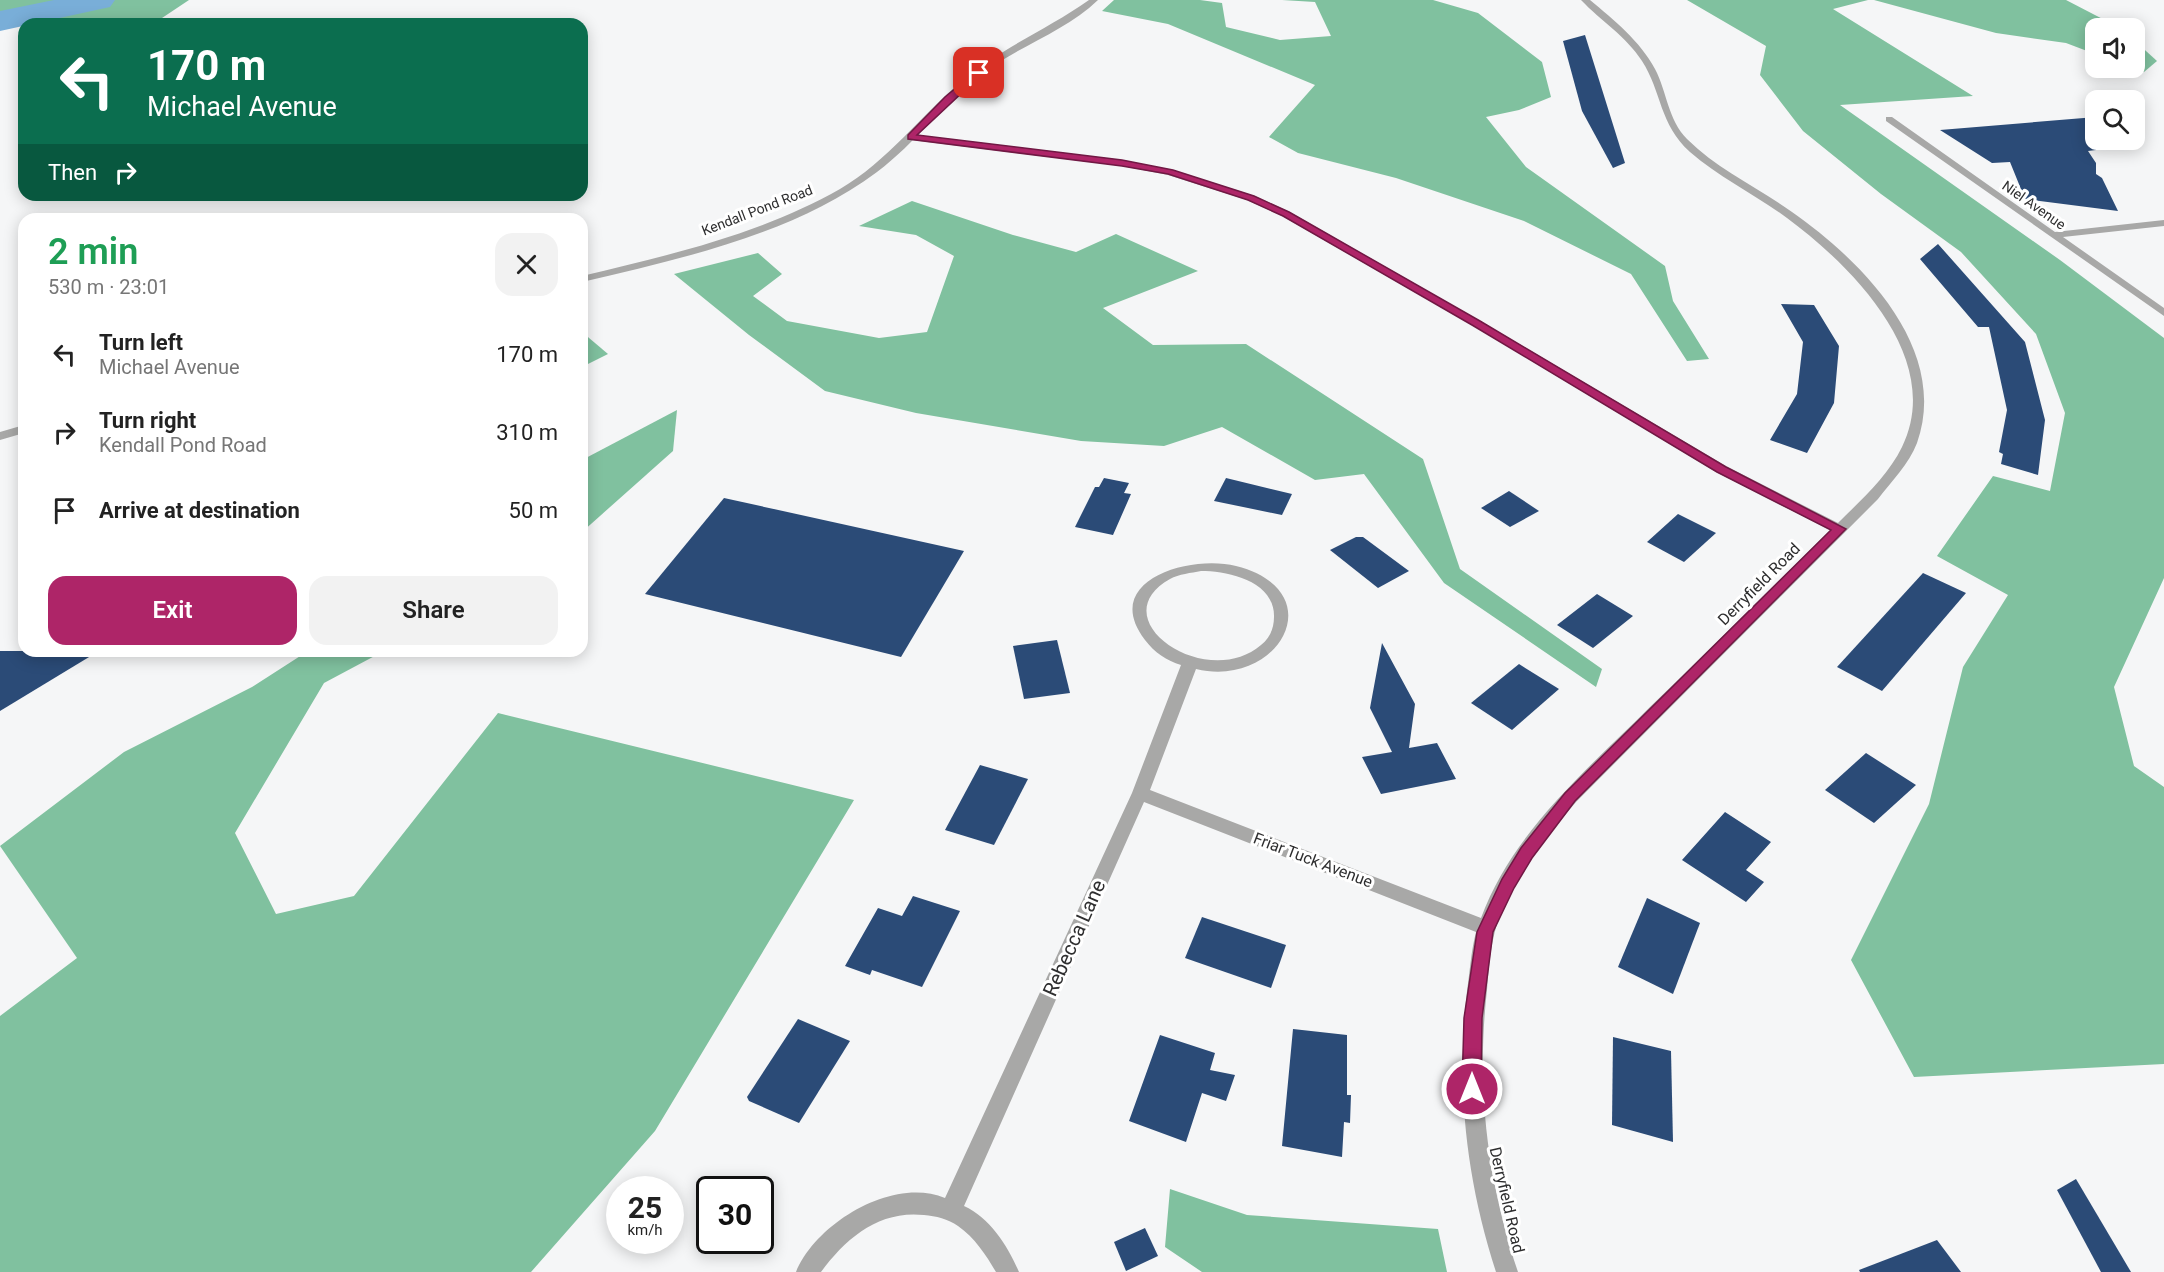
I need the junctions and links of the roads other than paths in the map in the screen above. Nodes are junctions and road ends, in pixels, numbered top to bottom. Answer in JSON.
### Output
{"nodes":[{"id":1,"x":1094,"y":0,"type":"edge"},
{"id":2,"x":1585,"y":0,"type":"edge"},
{"id":3,"x":1889,"y":119,"type":"dead end"},
{"id":4,"x":911,"y":137,"type":"junction"},
{"id":5,"x":2164,"y":223,"type":"edge"},
{"id":6,"x":2052,"y":235,"type":"junction"},
{"id":7,"x":588,"y":277,"type":"edge"},
{"id":8,"x":2164,"y":313,"type":"edge"},
{"id":9,"x":18,"y":431,"type":"edge"},
{"id":10,"x":0,"y":436,"type":"edge"},
{"id":11,"x":1839,"y":529,"type":"junction"},
{"id":12,"x":1190,"y":663,"type":"junction"},
{"id":13,"x":1140,"y":793,"type":"junction"},
{"id":14,"x":1487,"y":928,"type":"junction"},
{"id":15,"x":951,"y":1210,"type":"junction"},
{"id":16,"x":807,"y":1272,"type":"edge"},
{"id":17,"x":1008,"y":1272,"type":"edge"},
{"id":18,"x":1507,"y":1272,"type":"edge"}],
"edges":[{"from":1,"to":4,"type":"street","name":"Kendall Pond Road"},
{"from":2,"to":11,"type":"street","name":"Derryfield Road"},
{"from":3,"to":6,"type":"street","name":"Niel Avenue"},
{"from":4,"to":7,"type":"street","name":"Kendall Pond Road"},
{"from":4,"to":11,"type":"street"},
{"from":5,"to":6,"type":"street"},
{"from":6,"to":8,"type":"street","name":"Niel Avenue"},
{"from":9,"to":10,"type":"street"},
{"from":11,"to":14,"type":"street","name":"Derryfield Road"},
{"from":12,"to":12,"type":"street"},
{"from":12,"to":13,"type":"street","name":"Rebecca Lane"},
{"from":13,"to":14,"type":"street","name":"Friar Tuck Avenue"},
{"from":13,"to":15,"type":"street","name":"Rebecca Lane"},
{"from":14,"to":18,"type":"street","name":"Derryfield Road"},
{"from":15,"to":16,"type":"street"},
{"from":15,"to":17,"type":"street"}]}
